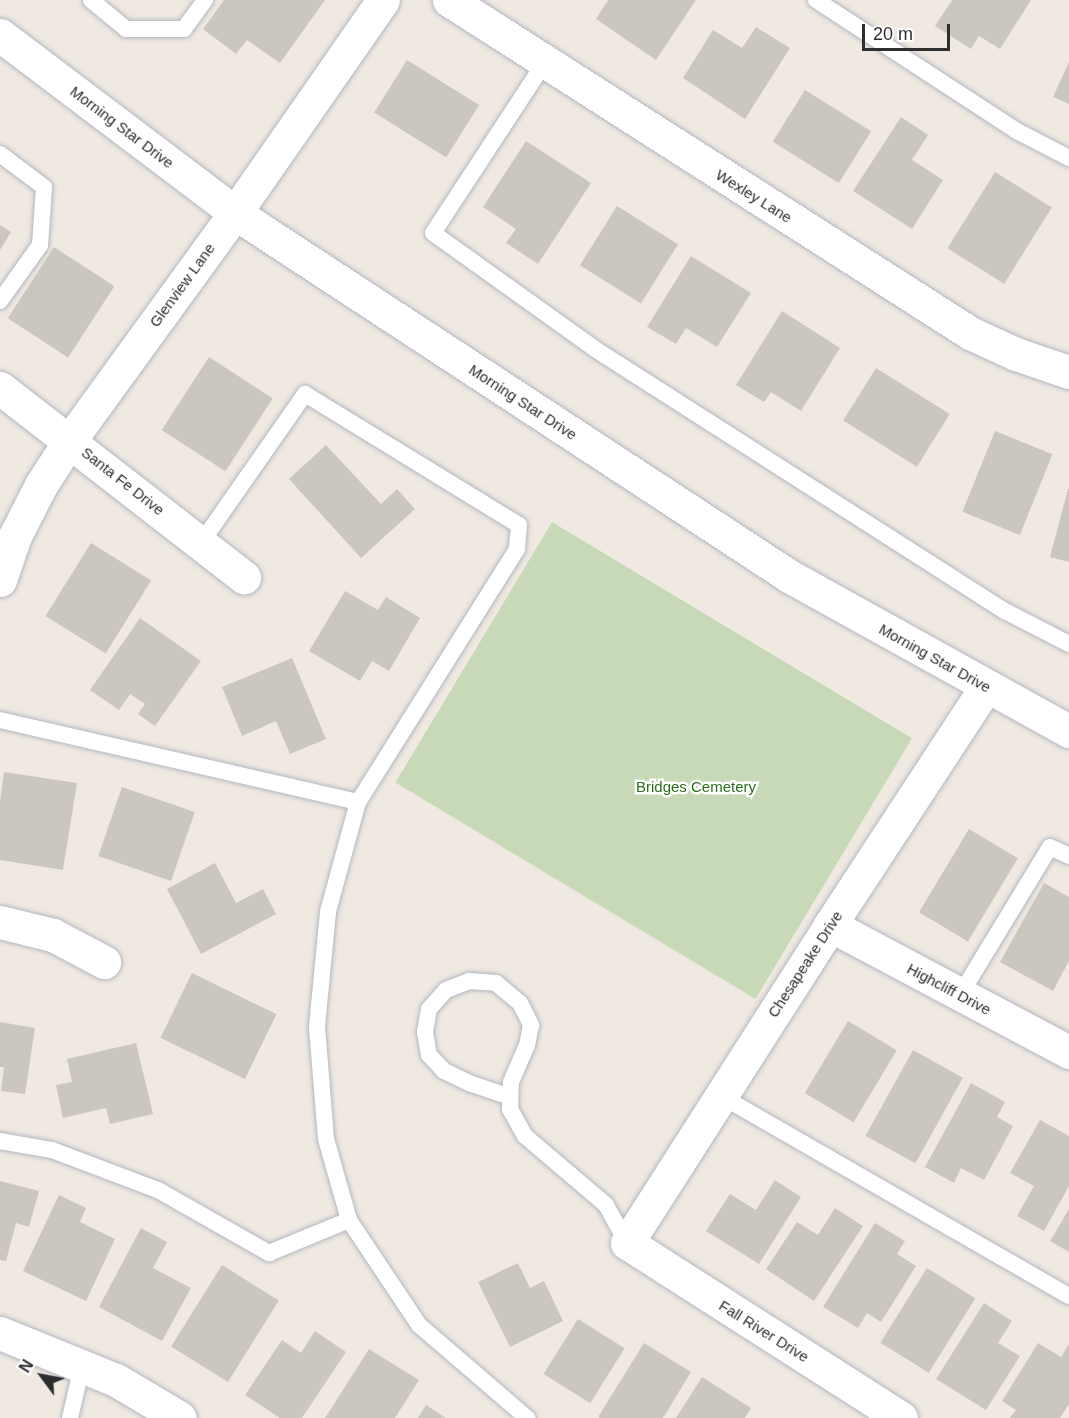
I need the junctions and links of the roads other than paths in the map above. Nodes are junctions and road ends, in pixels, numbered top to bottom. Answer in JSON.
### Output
{"nodes":[{"id":1,"x":91,"y":0,"type":"edge"},
{"id":2,"x":205,"y":0,"type":"edge"},
{"id":3,"x":383,"y":0,"type":"edge"},
{"id":4,"x":449,"y":0,"type":"edge"},
{"id":5,"x":816,"y":0,"type":"edge"},
{"id":6,"x":0,"y":36,"type":"edge"},
{"id":7,"x":545,"y":62,"type":"junction"},
{"id":8,"x":0,"y":154,"type":"edge"},
{"id":9,"x":1069,"y":158,"type":"edge"},
{"id":10,"x":235,"y":213,"type":"junction"},
{"id":11,"x":0,"y":301,"type":"edge"},
{"id":12,"x":1069,"y":372,"type":"edge"},
{"id":13,"x":0,"y":388,"type":"edge"},
{"id":14,"x":70,"y":440,"type":"junction"},
{"id":15,"x":201,"y":543,"type":"junction"},
{"id":16,"x":244,"y":577,"type":"dead end"},
{"id":17,"x":0,"y":580,"type":"edge"},
{"id":18,"x":1069,"y":644,"type":"edge"},
{"id":19,"x":986,"y":687,"type":"junction"},
{"id":20,"x":0,"y":720,"type":"edge"},
{"id":21,"x":1069,"y":731,"type":"edge"},
{"id":22,"x":358,"y":802,"type":"junction"},
{"id":23,"x":1069,"y":856,"type":"edge"},
{"id":24,"x":0,"y":922,"type":"edge"},
{"id":25,"x":830,"y":925,"type":"junction"},
{"id":26,"x":104,"y":962,"type":"dead end"},
{"id":27,"x":960,"y":994,"type":"junction"},
{"id":28,"x":1069,"y":1052,"type":"edge"},
{"id":29,"x":721,"y":1096,"type":"junction"},
{"id":30,"x":510,"y":1097,"type":"junction"},
{"id":31,"x":0,"y":1141,"type":"edge"},
{"id":32,"x":349,"y":1220,"type":"junction"},
{"id":33,"x":627,"y":1243,"type":"junction"},
{"id":34,"x":1069,"y":1296,"type":"edge"},
{"id":35,"x":0,"y":1333,"type":"edge"},
{"id":36,"x":82,"y":1366,"type":"junction"},
{"id":37,"x":70,"y":1418,"type":"edge"},
{"id":38,"x":180,"y":1418,"type":"edge"},
{"id":39,"x":527,"y":1418,"type":"edge"},
{"id":40,"x":901,"y":1418,"type":"edge"}],
"edges":[{"from":1,"to":2,"type":"lane"},
{"from":3,"to":10,"type":"street","name":"Glenview Lane"},
{"from":4,"to":7,"type":"street","name":"Wexley Lane"},
{"from":5,"to":9,"type":"lane"},
{"from":6,"to":10,"type":"street","name":"Morning Star Drive"},
{"from":7,"to":12,"type":"street","name":"Wexley Lane"},
{"from":7,"to":18,"type":"lane"},
{"from":8,"to":11,"type":"lane"},
{"from":10,"to":14,"type":"street","name":"Glenview Lane"},
{"from":10,"to":19,"type":"street","name":"Morning Star Drive"},
{"from":13,"to":14,"type":"street","name":"Santa Fe Drive"},
{"from":14,"to":15,"type":"street","name":"Santa Fe Drive"},
{"from":14,"to":17,"type":"street","name":"Glenview Lane"},
{"from":15,"to":16,"type":"street","name":"Santa Fe Drive"},
{"from":15,"to":22,"type":"lane"},
{"from":19,"to":21,"type":"street","name":"Morning Star Drive"},
{"from":19,"to":25,"type":"street","name":"Chesapeake Drive"},
{"from":20,"to":22,"type":"lane"},
{"from":22,"to":32,"type":"lane"},
{"from":23,"to":27,"type":"lane"},
{"from":24,"to":26,"type":"street"},
{"from":25,"to":27,"type":"street","name":"Highcliff Drive"},
{"from":25,"to":29,"type":"street","name":"Chesapeake Drive"},
{"from":27,"to":28,"type":"street","name":"Highcliff Drive"},
{"from":29,"to":33,"type":"street","name":"Chesapeake Drive"},
{"from":29,"to":34,"type":"lane"},
{"from":30,"to":30,"type":"lane"},
{"from":30,"to":33,"type":"lane"},
{"from":31,"to":32,"type":"lane"},
{"from":32,"to":39,"type":"lane"},
{"from":33,"to":40,"type":"street","name":"Fall River Drive"},
{"from":35,"to":36,"type":"street"},
{"from":36,"to":37,"type":"lane"},
{"from":36,"to":38,"type":"street"}]}
